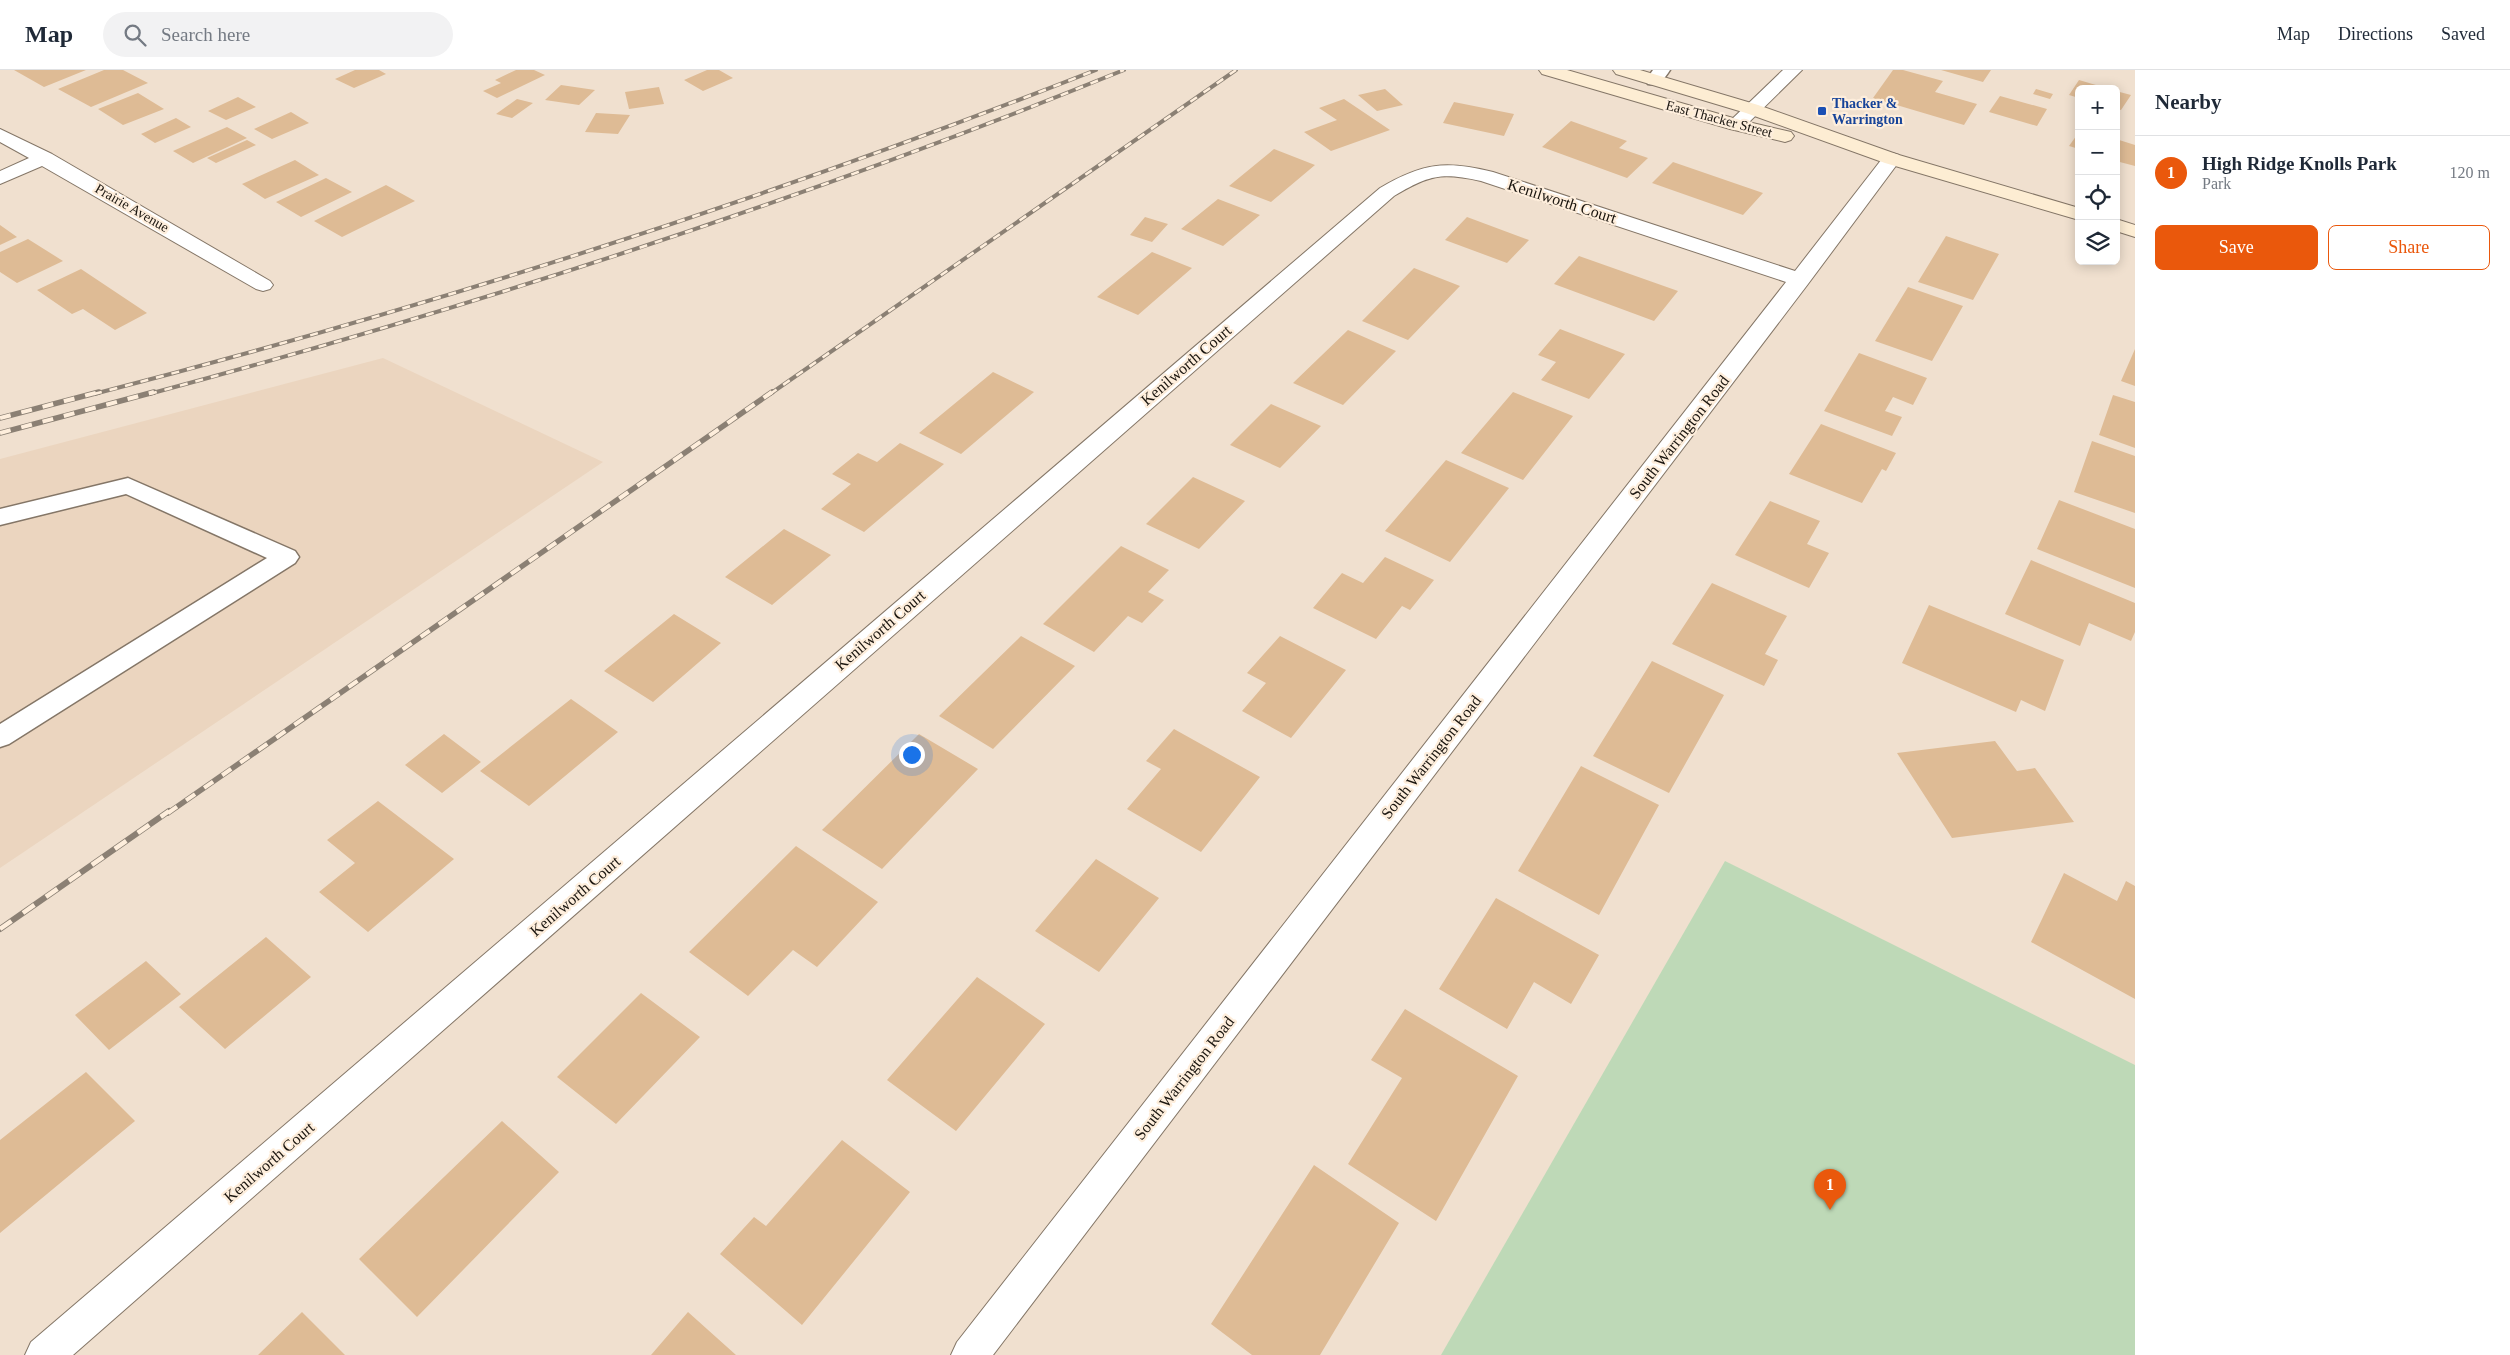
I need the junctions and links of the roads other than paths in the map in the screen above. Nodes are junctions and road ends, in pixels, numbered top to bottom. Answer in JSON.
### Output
{"nodes":[{"id":1,"x":1548,"y":70,"type":"edge"},
{"id":2,"x":1622,"y":70,"type":"edge"},
{"id":3,"x":1793,"y":70,"type":"edge"},
{"id":4,"x":1658,"y":75,"type":"edge"},
{"id":5,"x":1752,"y":109,"type":"junction"},
{"id":6,"x":1736,"y":125,"type":"junction"},
{"id":7,"x":0,"y":134,"type":"edge"},
{"id":8,"x":45,"y":158,"type":"junction"},
{"id":9,"x":1892,"y":159,"type":"junction"},
{"id":10,"x":0,"y":178,"type":"edge"},
{"id":11,"x":2075,"y":213,"type":"edge"},
{"id":12,"x":2120,"y":226,"type":"edge"},
{"id":13,"x":2135,"y":230,"type":"edge"},
{"id":14,"x":1801,"y":280,"type":"junction"},
{"id":15,"x":263,"y":285,"type":"dead end"},
{"id":16,"x":0,"y":517,"type":"edge"},
{"id":17,"x":0,"y":737,"type":"edge"},
{"id":18,"x":44,"y":1355,"type":"edge"},
{"id":19,"x":970,"y":1355,"type":"edge"}],
"edges":[{"from":1,"to":6,"type":"main road","name":"East Thacker Street"},
{"from":2,"to":4,"type":"main road","name":"East Thacker Street"},
{"from":3,"to":5,"type":"street"},
{"from":4,"to":5,"type":"main road","name":"East Thacker Street"},
{"from":5,"to":6,"type":"street"},
{"from":5,"to":9,"type":"main road","name":"East Thacker Street"},
{"from":6,"to":9,"type":"main road","name":"East Thacker Street"},
{"from":7,"to":8,"type":"street","name":"Prairie Avenue"},
{"from":8,"to":10,"type":"street"},
{"from":8,"to":15,"type":"street","name":"Prairie Avenue"},
{"from":9,"to":11,"type":"main road","name":"East Thacker Street"},
{"from":9,"to":14,"type":"street","name":"South Warrington Road"},
{"from":12,"to":13,"type":"main road"},
{"from":14,"to":18,"type":"street","name":"Kenilworth Court"},
{"from":14,"to":19,"type":"street","name":"South Warrington Road"},
{"from":16,"to":17,"type":"lane"}]}
